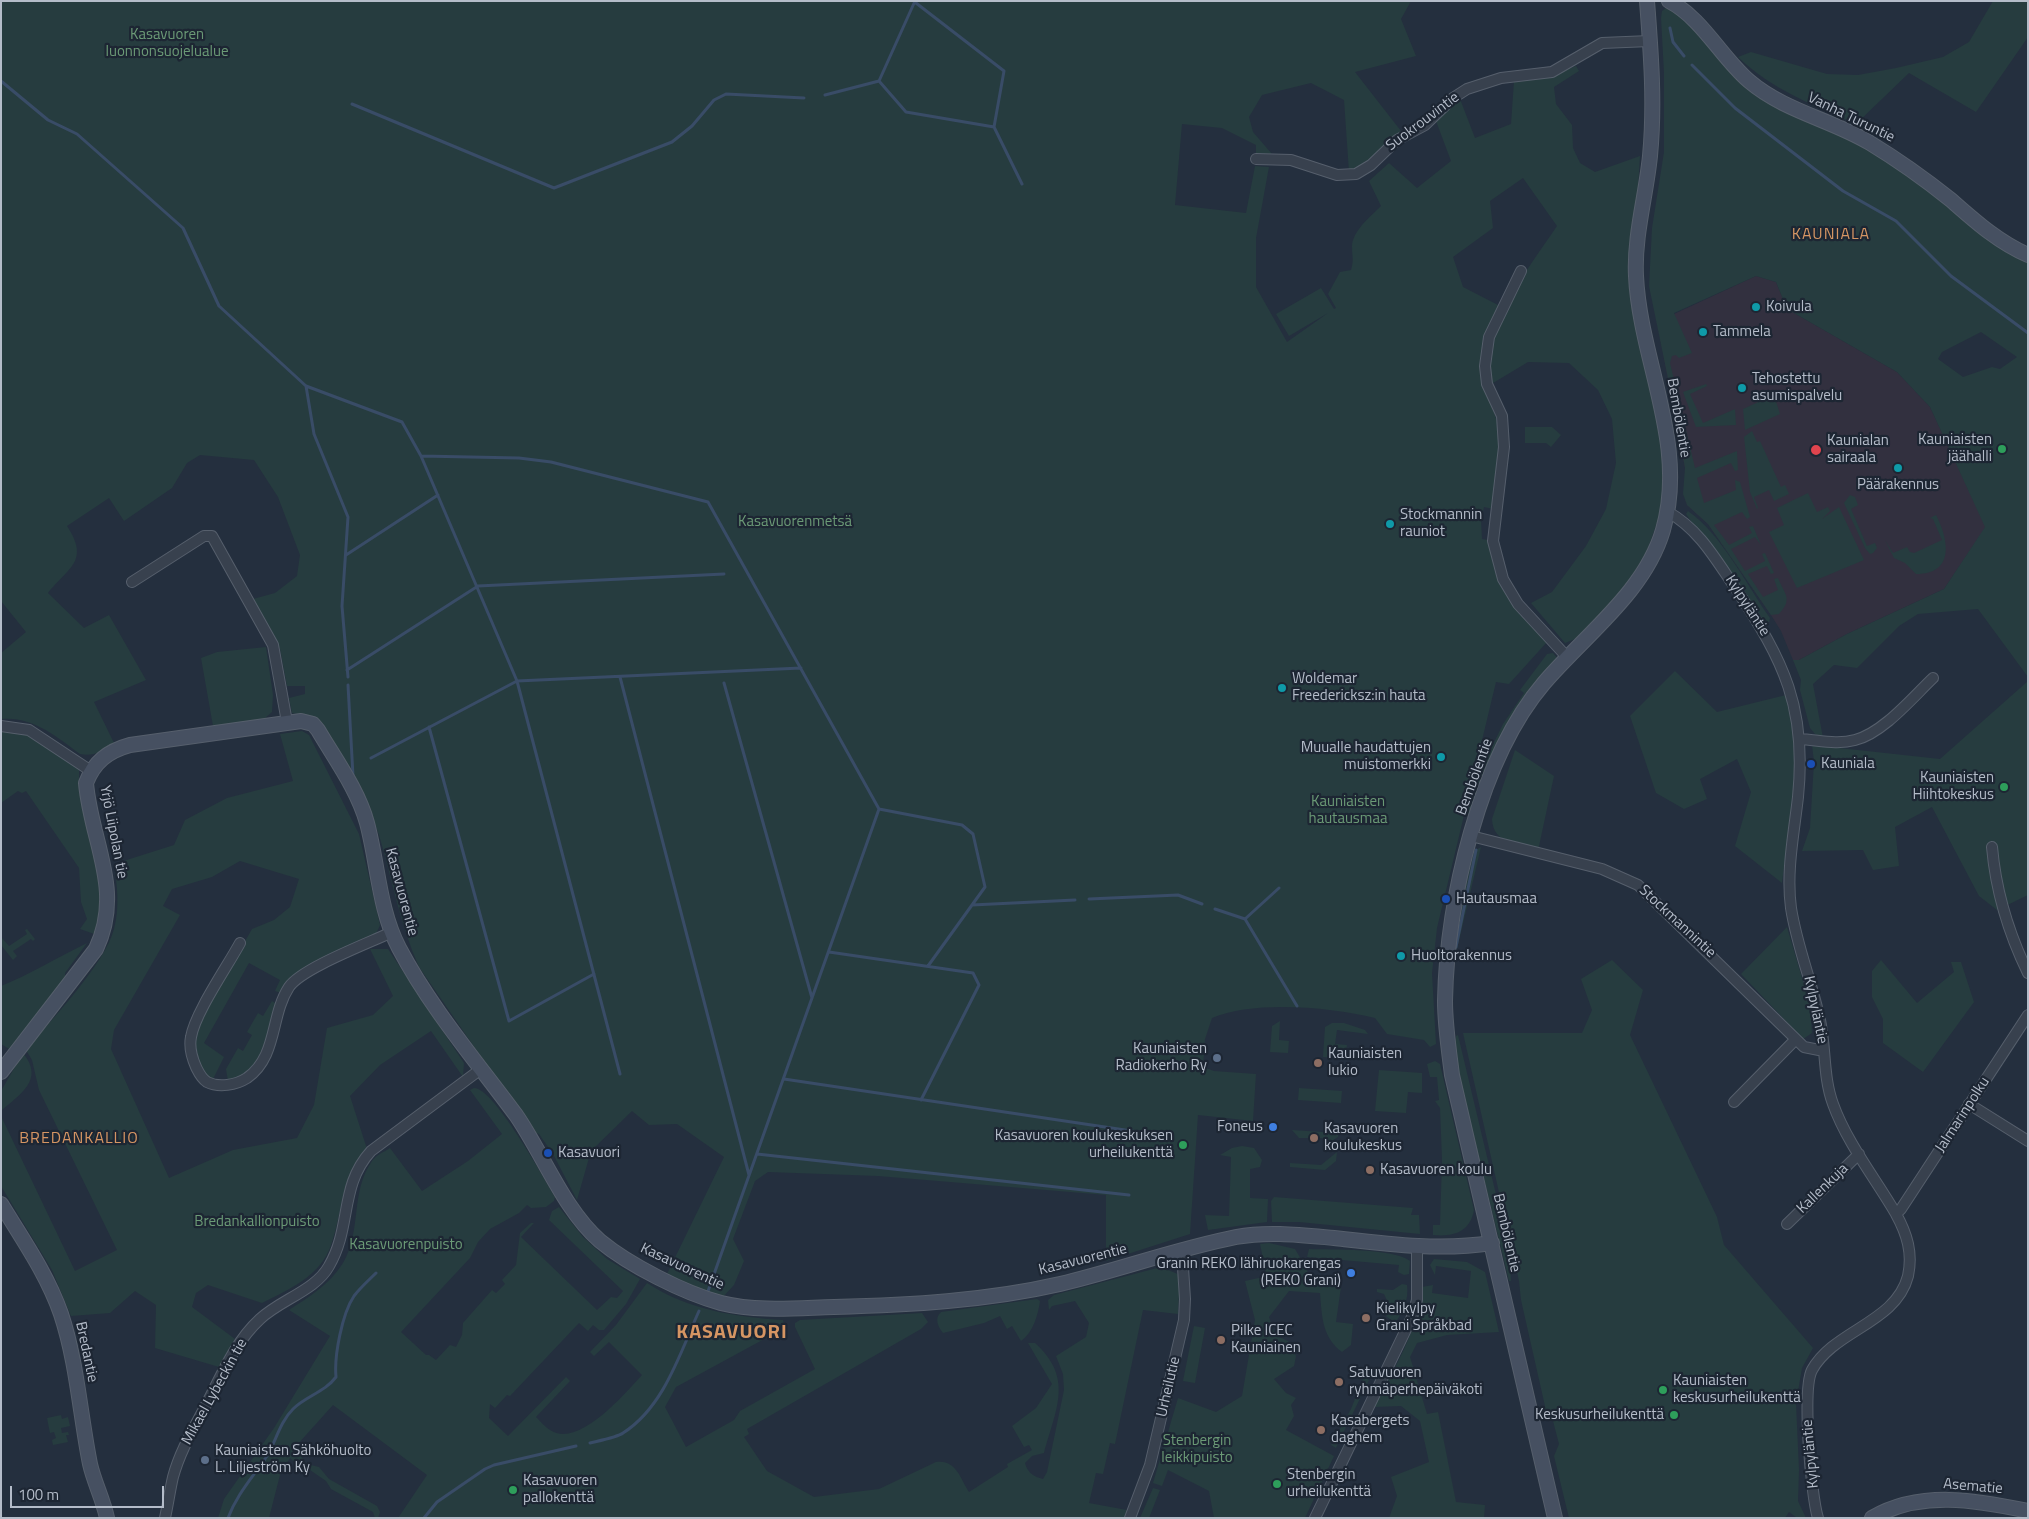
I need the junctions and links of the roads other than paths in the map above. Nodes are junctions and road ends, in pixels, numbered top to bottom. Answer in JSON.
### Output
{"nodes":[{"id":1,"x":1646,"y":1,"type":"edge"},
{"id":2,"x":1669,"y":1,"type":"edge"},
{"id":3,"x":1650,"y":41,"type":"junction"},
{"id":4,"x":1256,"y":159,"type":"dead end"},
{"id":5,"x":2028,"y":255,"type":"edge"},
{"id":6,"x":1521,"y":271,"type":"dead end"},
{"id":7,"x":1668,"y":512,"type":"junction"},
{"id":8,"x":132,"y":582,"type":"dead end"},
{"id":9,"x":1567,"y":657,"type":"junction"},
{"id":10,"x":1933,"y":678,"type":"dead end"},
{"id":11,"x":287,"y":722,"type":"junction"},
{"id":12,"x":1,"y":726,"type":"edge"},
{"id":13,"x":1800,"y":738,"type":"junction"},
{"id":14,"x":91,"y":771,"type":"junction"},
{"id":15,"x":1471,"y":836,"type":"junction"},
{"id":16,"x":1992,"y":847,"type":"dead end"},
{"id":17,"x":392,"y":932,"type":"junction"},
{"id":18,"x":240,"y":944,"type":"dead end"},
{"id":19,"x":2028,"y":973,"type":"edge"},
{"id":20,"x":2028,"y":1015,"type":"edge"},
{"id":21,"x":1795,"y":1040,"type":"junction"},
{"id":22,"x":1824,"y":1051,"type":"junction"},
{"id":23,"x":481,"y":1069,"type":"junction"},
{"id":24,"x":1,"y":1072,"type":"edge"},
{"id":25,"x":1734,"y":1102,"type":"dead end"},
{"id":26,"x":1969,"y":1104,"type":"junction"},
{"id":27,"x":2028,"y":1141,"type":"edge"},
{"id":28,"x":1859,"y":1154,"type":"junction"},
{"id":29,"x":1,"y":1204,"type":"edge"},
{"id":30,"x":1896,"y":1214,"type":"junction"},
{"id":31,"x":1787,"y":1224,"type":"dead end"},
{"id":32,"x":1492,"y":1243,"type":"junction"},
{"id":33,"x":1418,"y":1246,"type":"junction"},
{"id":34,"x":1182,"y":1252,"type":"junction"},
{"id":35,"x":1916,"y":1503,"type":"junction"},
{"id":36,"x":2028,"y":1511,"type":"edge"},
{"id":37,"x":107,"y":1518,"type":"edge"},
{"id":38,"x":165,"y":1518,"type":"edge"},
{"id":39,"x":1130,"y":1518,"type":"edge"},
{"id":40,"x":1315,"y":1518,"type":"edge"},
{"id":41,"x":1555,"y":1518,"type":"edge"},
{"id":42,"x":1818,"y":1518,"type":"edge"},
{"id":43,"x":1872,"y":1518,"type":"edge"},
{"id":44,"x":1886,"y":1518,"type":"edge"}],
"edges":[{"from":1,"to":3,"type":"street","name":"Bembölentie"},
{"from":2,"to":5,"type":"street","name":"Vanha Turuntie"},
{"from":3,"to":4,"type":"street","name":"Suokrouvintie"},
{"from":3,"to":7,"type":"street","name":"Bembölentie"},
{"from":6,"to":9,"type":"street"},
{"from":7,"to":9,"type":"street","name":"Bembölentie"},
{"from":7,"to":13,"type":"street","name":"Kylpyläntie"},
{"from":8,"to":11,"type":"street"},
{"from":9,"to":15,"type":"street","name":"Bembölentie"},
{"from":10,"to":13,"type":"street"},
{"from":11,"to":14,"type":"street","name":"Yrjö Liipolan tie"},
{"from":11,"to":17,"type":"street","name":"Kasavuorentie"},
{"from":12,"to":14,"type":"street"},
{"from":13,"to":22,"type":"street","name":"Kylpyläntie"},
{"from":14,"to":24,"type":"street","name":"Yrjö Liipolan tie"},
{"from":15,"to":21,"type":"street","name":"Stockmannintie"},
{"from":15,"to":32,"type":"street","name":"Bembölentie"},
{"from":16,"to":19,"type":"street"},
{"from":17,"to":18,"type":"street"},
{"from":17,"to":23,"type":"street","name":"Kasavuorentie"},
{"from":20,"to":26,"type":"street","name":"Jalmarinpolku"},
{"from":21,"to":22,"type":"street","name":"Stockmannintie"},
{"from":21,"to":25,"type":"street"},
{"from":22,"to":28,"type":"street","name":"Kylpyläntie"},
{"from":23,"to":34,"type":"street","name":"Kasavuorentie"},
{"from":23,"to":38,"type":"street","name":"Mikael Lybeckin tie"},
{"from":26,"to":27,"type":"street"},
{"from":26,"to":30,"type":"street","name":"Jalmarinpolku"},
{"from":28,"to":30,"type":"street","name":"Kylpyläntie"},
{"from":28,"to":31,"type":"street","name":"Kallenkuja"},
{"from":29,"to":37,"type":"street","name":"Bredantie"},
{"from":30,"to":42,"type":"street","name":"Kylpyläntie"},
{"from":32,"to":33,"type":"street","name":"Kasavuorentie"},
{"from":32,"to":41,"type":"street","name":"Bembölentie"},
{"from":33,"to":34,"type":"street","name":"Kasavuorentie"},
{"from":33,"to":40,"type":"street"},
{"from":34,"to":39,"type":"street","name":"Urheilutie"},
{"from":35,"to":36,"type":"street","name":"Asematie"},
{"from":35,"to":43,"type":"street","name":"Asematie"},
{"from":35,"to":44,"type":"street","name":"Asematie"}]}
